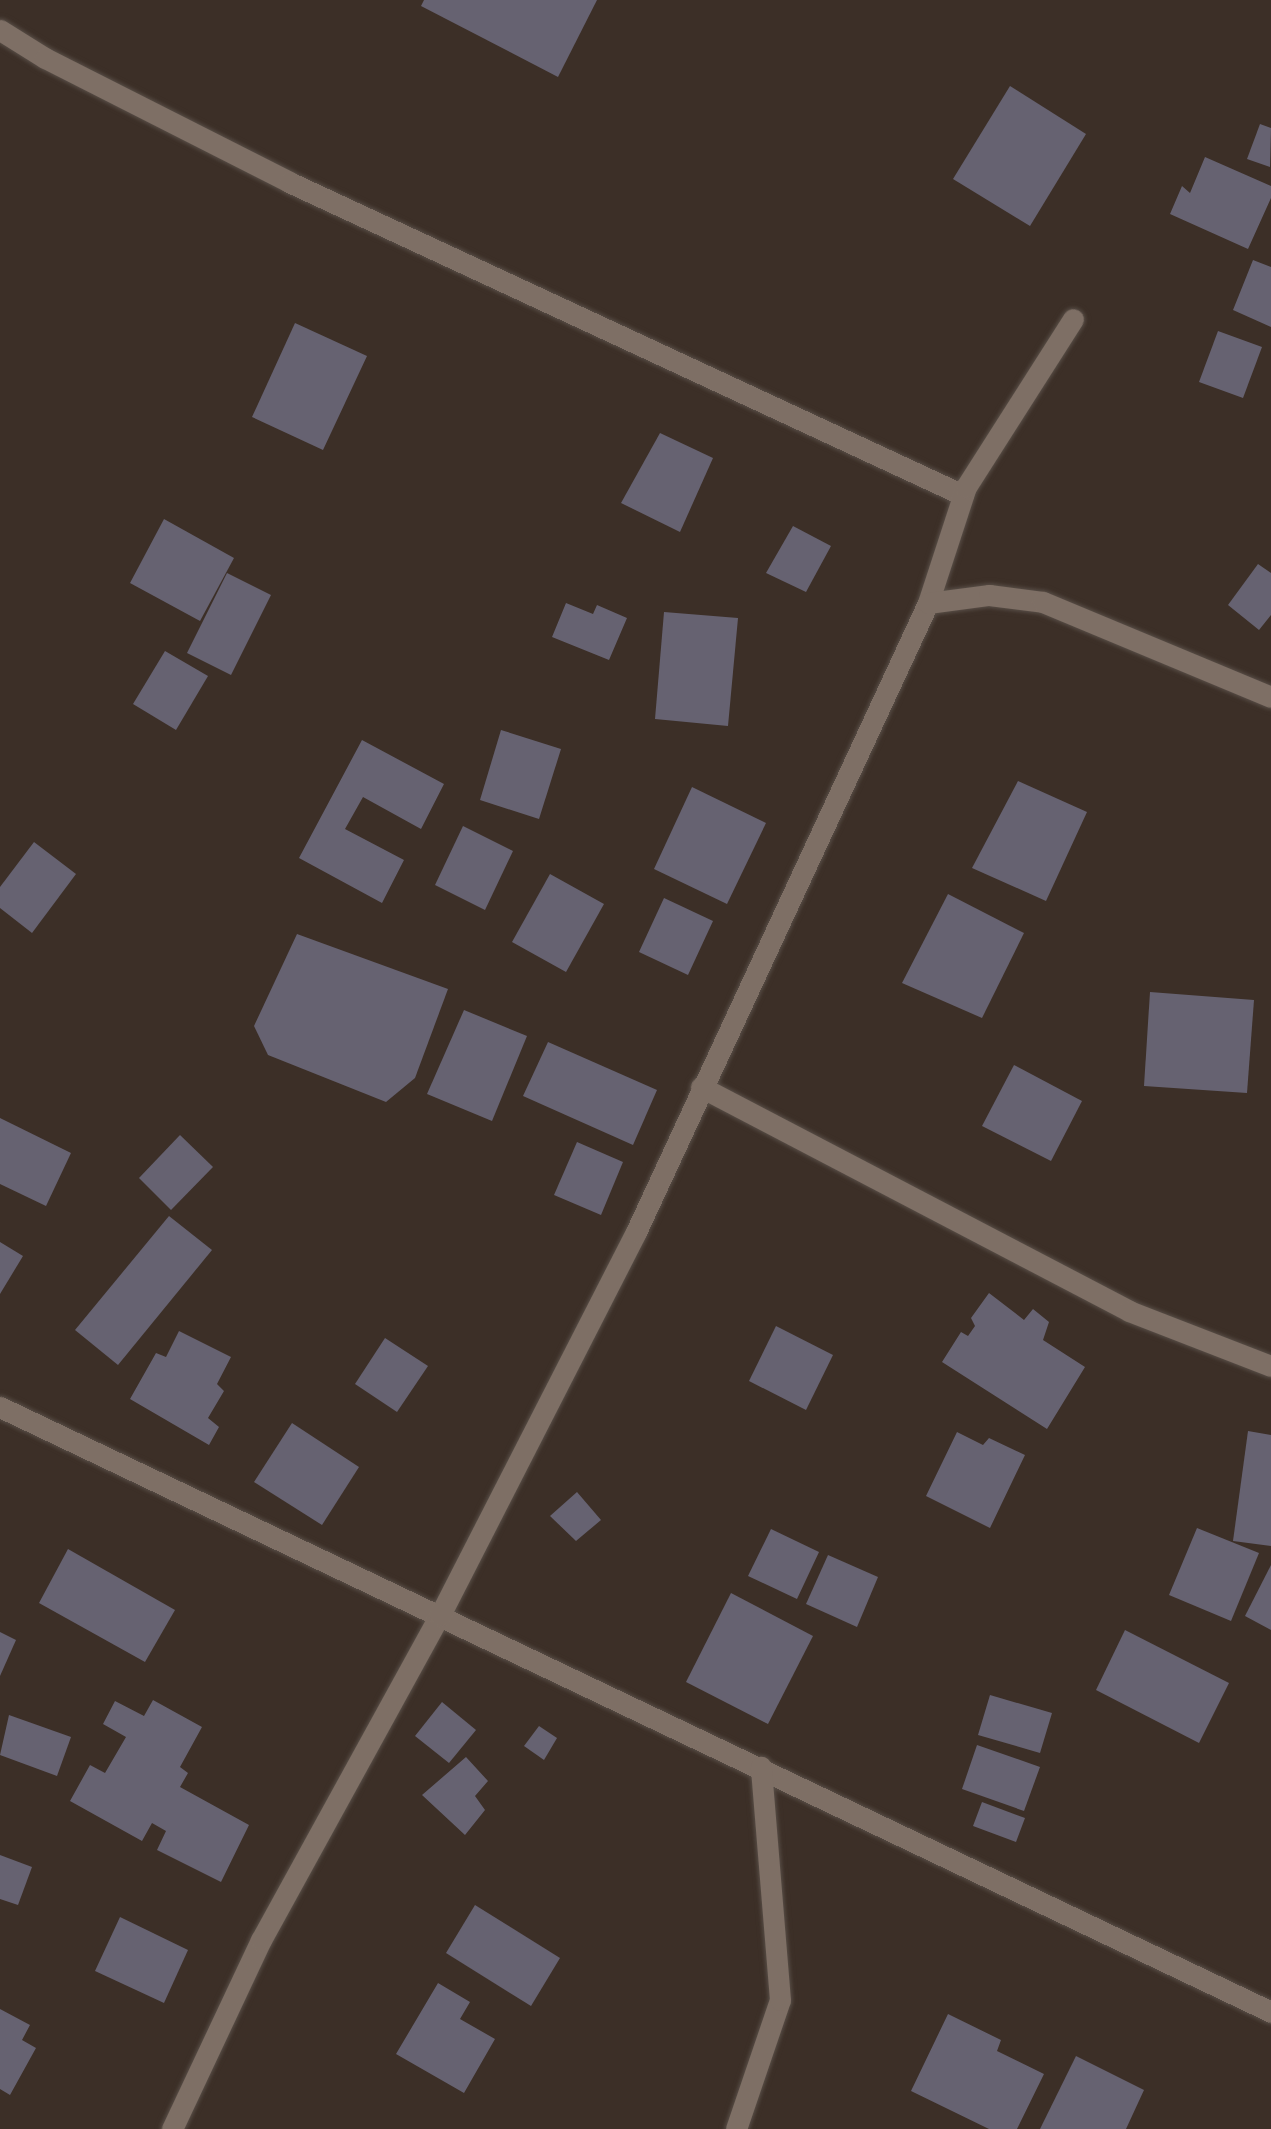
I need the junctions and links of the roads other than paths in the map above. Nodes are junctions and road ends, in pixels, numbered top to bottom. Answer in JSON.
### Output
{"nodes":[{"id":1,"x":0,"y":30,"type":"edge"},
{"id":2,"x":1073,"y":319,"type":"dead end"},
{"id":3,"x":963,"y":495,"type":"junction"},
{"id":4,"x":928,"y":603,"type":"junction"},
{"id":5,"x":1271,"y":697,"type":"edge"},
{"id":6,"x":701,"y":1087,"type":"junction"},
{"id":7,"x":1271,"y":1366,"type":"edge"},
{"id":8,"x":0,"y":1407,"type":"edge"},
{"id":9,"x":440,"y":1615,"type":"junction"},
{"id":10,"x":761,"y":1767,"type":"junction"},
{"id":11,"x":1271,"y":2012,"type":"edge"},
{"id":12,"x":172,"y":2129,"type":"edge"},
{"id":13,"x":736,"y":2129,"type":"edge"}],
"edges":[{"from":1,"to":3,"type":"street"},
{"from":2,"to":3,"type":"street"},
{"from":3,"to":4,"type":"street"},
{"from":4,"to":5,"type":"street"},
{"from":4,"to":6,"type":"street"},
{"from":6,"to":7,"type":"street"},
{"from":6,"to":9,"type":"street"},
{"from":8,"to":9,"type":"street"},
{"from":9,"to":10,"type":"street"},
{"from":9,"to":12,"type":"street"},
{"from":10,"to":11,"type":"street"},
{"from":10,"to":13,"type":"street"}]}
